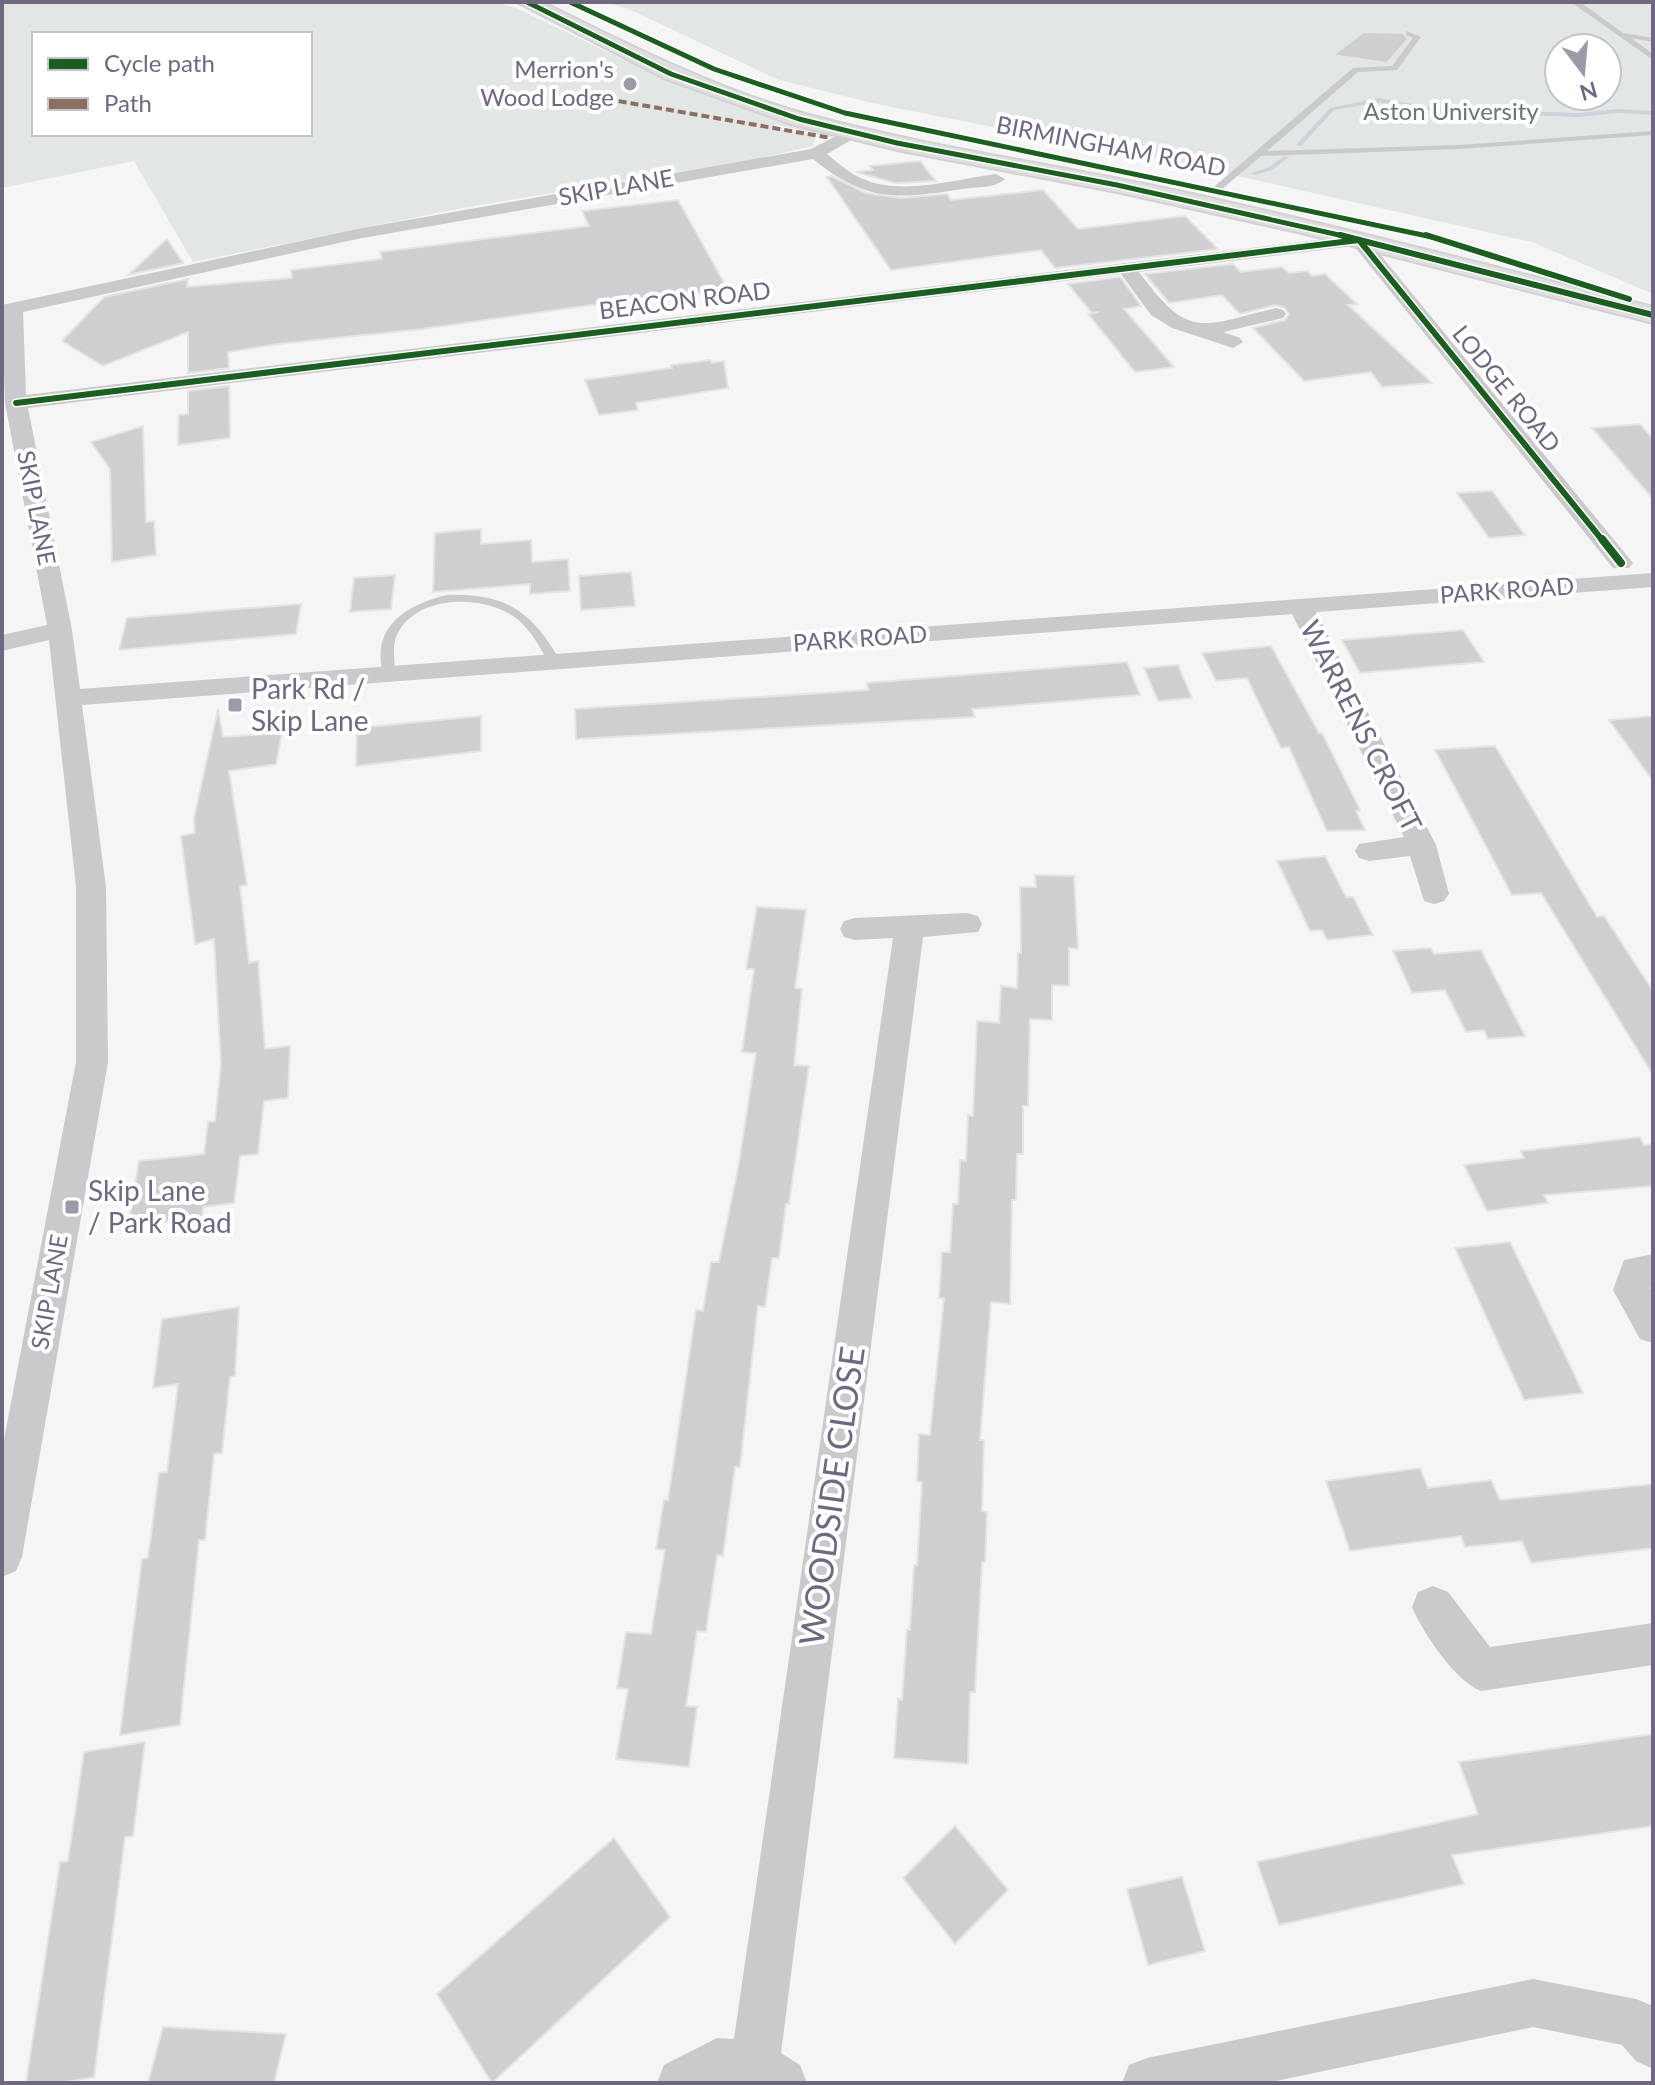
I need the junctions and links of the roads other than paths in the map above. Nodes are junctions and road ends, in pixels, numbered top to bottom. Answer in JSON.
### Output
{"nodes":[{"id":1,"x":527,"y":2,"type":"edge"},
{"id":2,"x":570,"y":2,"type":"edge"},
{"id":3,"x":1575,"y":2,"type":"edge"},
{"id":4,"x":1616,"y":32,"type":"edge"},
{"id":5,"x":1409,"y":33,"type":"dead end"},
{"id":6,"x":1623,"y":35,"type":"edge"},
{"id":7,"x":1623,"y":37,"type":"edge"},
{"id":8,"x":1653,"y":40,"type":"edge"},
{"id":9,"x":1653,"y":58,"type":"edge"},
{"id":10,"x":852,"y":133,"type":"junction"},
{"id":11,"x":1653,"y":133,"type":"edge"},
{"id":12,"x":816,"y":153,"type":"junction"},
{"id":13,"x":1259,"y":154,"type":"junction"},
{"id":14,"x":996,"y":179,"type":"dead end"},
{"id":15,"x":1218,"y":188,"type":"junction"},
{"id":16,"x":1310,"y":217,"type":"junction"},
{"id":17,"x":1359,"y":240,"type":"junction"},
{"id":18,"x":1414,"y":242,"type":"junction"},
{"id":19,"x":1126,"y":268,"type":"junction"},
{"id":20,"x":1653,"y":307,"type":"edge"},
{"id":21,"x":8,"y":310,"type":"edge"},
{"id":22,"x":1277,"y":314,"type":"dead end"},
{"id":23,"x":1653,"y":315,"type":"edge"},
{"id":24,"x":1203,"y":331,"type":"junction"},
{"id":25,"x":1233,"y":342,"type":"dead end"},
{"id":26,"x":16,"y":403,"type":"junction"},
{"id":27,"x":1621,"y":563,"type":"dead end"},
{"id":28,"x":1651,"y":583,"type":"edge"},
{"id":29,"x":1301,"y":607,"type":"junction"},
{"id":30,"x":60,"y":630,"type":"junction"},
{"id":31,"x":2,"y":643,"type":"edge"},
{"id":32,"x":555,"y":662,"type":"junction"},
{"id":33,"x":389,"y":674,"type":"junction"},
{"id":34,"x":68,"y":698,"type":"junction"},
{"id":35,"x":1422,"y":845,"type":"junction"},
{"id":36,"x":1369,"y":851,"type":"dead end"},
{"id":37,"x":1434,"y":894,"type":"dead end"},
{"id":38,"x":967,"y":924,"type":"dead end"},
{"id":39,"x":855,"y":929,"type":"dead end"},
{"id":40,"x":909,"y":929,"type":"junction"},
{"id":41,"x":1653,"y":1269,"type":"edge"},
{"id":42,"x":1653,"y":1327,"type":"edge"},
{"id":43,"x":2,"y":1557,"type":"edge"},
{"id":44,"x":1433,"y":1607,"type":"dead end"},
{"id":45,"x":1653,"y":1644,"type":"edge"},
{"id":46,"x":1653,"y":2044,"type":"edge"},
{"id":47,"x":768,"y":2074,"type":"edge"},
{"id":48,"x":682,"y":2083,"type":"edge"},
{"id":49,"x":1147,"y":2083,"type":"edge"}],
"edges":[{"from":1,"to":10,"type":"highway","name":"BIRMINGHAM ROAD"},
{"from":2,"to":15,"type":"highway","name":"BIRMINGHAM ROAD"},
{"from":3,"to":4,"type":"lane"},
{"from":5,"to":13,"type":"lane"},
{"from":6,"to":8,"type":"lane"},
{"from":7,"to":9,"type":"lane"},
{"from":10,"to":12,"type":"street","name":"SKIP LANE"},
{"from":10,"to":16,"type":"highway","name":"BIRMINGHAM ROAD"},
{"from":11,"to":13,"type":"lane"},
{"from":12,"to":14,"type":"street"},
{"from":12,"to":21,"type":"street","name":"SKIP LANE"},
{"from":13,"to":15,"type":"lane"},
{"from":15,"to":16,"type":"highway","name":"BIRMINGHAM ROAD"},
{"from":16,"to":17,"type":"highway","name":"BIRMINGHAM ROAD"},
{"from":16,"to":18,"type":"highway","name":"BIRMINGHAM ROAD"},
{"from":17,"to":18,"type":"highway","name":"BIRMINGHAM ROAD"},
{"from":17,"to":19,"type":"street","name":"BEACON ROAD"},
{"from":17,"to":27,"type":"street","name":"LODGE ROAD"},
{"from":18,"to":20,"type":"highway","name":"BIRMINGHAM ROAD"},
{"from":18,"to":23,"type":"highway","name":"BIRMINGHAM ROAD"},
{"from":19,"to":24,"type":"street"},
{"from":19,"to":26,"type":"street","name":"BEACON ROAD"},
{"from":21,"to":26,"type":"street","name":"SKIP LANE"},
{"from":22,"to":24,"type":"street"},
{"from":24,"to":25,"type":"street"},
{"from":26,"to":30,"type":"street","name":"SKIP LANE"},
{"from":28,"to":29,"type":"street","name":"PARK ROAD"},
{"from":29,"to":32,"type":"street","name":"PARK ROAD"},
{"from":29,"to":35,"type":"street","name":"WARRENS CROFT"},
{"from":30,"to":31,"type":"street"},
{"from":30,"to":34,"type":"street","name":"SKIP LANE"},
{"from":32,"to":33,"type":"street","name":"PARK ROAD"},
{"from":32,"to":33,"type":"lane"},
{"from":33,"to":34,"type":"street","name":"PARK ROAD"},
{"from":34,"to":43,"type":"street","name":"SKIP LANE"},
{"from":35,"to":36,"type":"street","name":"WARRENS CROFT"},
{"from":35,"to":37,"type":"street","name":"WARRENS CROFT"},
{"from":38,"to":40,"type":"street"},
{"from":39,"to":40,"type":"street"},
{"from":40,"to":47,"type":"street","name":"WOODSIDE CLOSE"},
{"from":41,"to":42,"type":"street"},
{"from":44,"to":45,"type":"street"},
{"from":46,"to":49,"type":"street"},
{"from":47,"to":48,"type":"street"}]}
